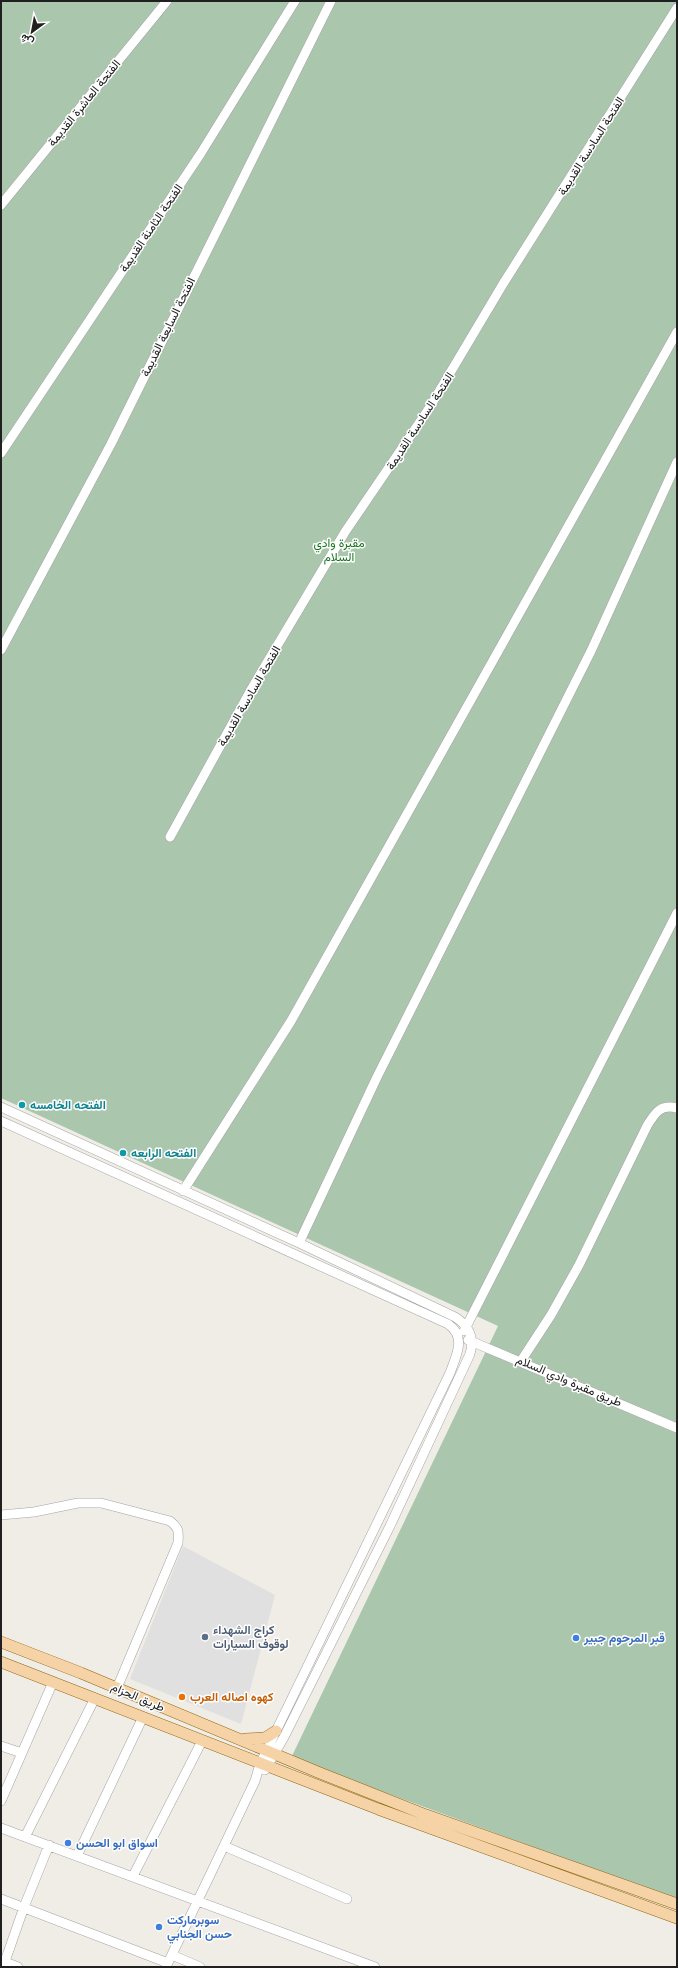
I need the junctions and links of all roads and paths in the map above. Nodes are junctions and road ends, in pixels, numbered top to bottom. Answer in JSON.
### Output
{"nodes":[{"id":1,"x":167,"y":1,"type":"edge"},
{"id":2,"x":295,"y":1,"type":"edge"},
{"id":3,"x":331,"y":1,"type":"edge"},
{"id":4,"x":677,"y":8,"type":"edge"},
{"id":5,"x":1,"y":205,"type":"edge"},
{"id":6,"x":677,"y":332,"type":"edge"},
{"id":7,"x":1,"y":453,"type":"edge"},
{"id":8,"x":677,"y":462,"type":"edge"},
{"id":9,"x":1,"y":650,"type":"edge"},
{"id":10,"x":170,"y":837,"type":"dead end"},
{"id":11,"x":677,"y":913,"type":"edge"},
{"id":12,"x":677,"y":1108,"type":"edge"},
{"id":13,"x":5,"y":1109,"type":"edge"},
{"id":14,"x":2,"y":1121,"type":"edge"},
{"id":15,"x":183,"y":1190,"type":"junction"},
{"id":16,"x":202,"y":1199,"type":"junction"},
{"id":17,"x":198,"y":1210,"type":"junction"},
{"id":18,"x":229,"y":1212,"type":"junction"},
{"id":19,"x":222,"y":1222,"type":"junction"},
{"id":20,"x":299,"y":1243,"type":"junction"},
{"id":21,"x":467,"y":1327,"type":"junction"},
{"id":22,"x":459,"y":1338,"type":"junction"},
{"id":23,"x":472,"y":1341,"type":"junction"},
{"id":24,"x":521,"y":1361,"type":"junction"},
{"id":25,"x":677,"y":1428,"type":"edge"},
{"id":26,"x":1,"y":1515,"type":"edge"},
{"id":27,"x":379,"y":1520,"type":"junction"},
{"id":28,"x":390,"y":1526,"type":"junction"},
{"id":29,"x":372,"y":1535,"type":"junction"},
{"id":30,"x":383,"y":1541,"type":"junction"},
{"id":31,"x":1,"y":1642,"type":"edge"},
{"id":32,"x":2,"y":1666,"type":"edge"},
{"id":33,"x":53,"y":1682,"type":"junction"},
{"id":34,"x":117,"y":1688,"type":"junction"},
{"id":35,"x":95,"y":1698,"type":"junction"},
{"id":36,"x":143,"y":1717,"type":"junction"},
{"id":37,"x":276,"y":1731,"type":"junction"},
{"id":38,"x":242,"y":1740,"type":"junction"},
{"id":39,"x":202,"y":1741,"type":"junction"},
{"id":40,"x":1,"y":1746,"type":"edge"},
{"id":41,"x":22,"y":1753,"type":"junction"},
{"id":42,"x":271,"y":1753,"type":"junction"},
{"id":43,"x":264,"y":1766,"type":"junction"},
{"id":44,"x":1,"y":1801,"type":"edge"},
{"id":45,"x":1,"y":1828,"type":"edge"},
{"id":46,"x":25,"y":1837,"type":"junction"},
{"id":47,"x":50,"y":1845,"type":"junction"},
{"id":48,"x":224,"y":1846,"type":"junction"},
{"id":49,"x":77,"y":1856,"type":"junction"},
{"id":50,"x":134,"y":1876,"type":"junction"},
{"id":51,"x":1,"y":1899,"type":"edge"},
{"id":52,"x":347,"y":1899,"type":"dead end"},
{"id":53,"x":198,"y":1900,"type":"junction"},
{"id":54,"x":677,"y":1904,"type":"edge"},
{"id":55,"x":24,"y":1908,"type":"junction"},
{"id":56,"x":677,"y":1918,"type":"edge"},
{"id":57,"x":4,"y":1960,"type":"edge"},
{"id":58,"x":169,"y":1962,"type":"edge"},
{"id":59,"x":18,"y":1967,"type":"edge"},
{"id":60,"x":200,"y":1967,"type":"edge"},
{"id":61,"x":375,"y":1967,"type":"edge"}],
"edges":[{"from":1,"to":5,"type":"street","name":"الفتحة العاشرة القديمة"},
{"from":2,"to":7,"type":"street","name":"الفتحة الثامنة القديمة"},
{"from":3,"to":9,"type":"street","name":"الفتحة السابعة القديمة"},
{"from":4,"to":10,"type":"street","name":"الفتحة السادسة القديمة"},
{"from":6,"to":15,"type":"street"},
{"from":8,"to":20,"type":"street"},
{"from":11,"to":21,"type":"street"},
{"from":12,"to":24,"type":"street"},
{"from":13,"to":14,"type":"street"},
{"from":13,"to":15,"type":"street"},
{"from":14,"to":17,"type":"street"},
{"from":15,"to":16,"type":"street"},
{"from":16,"to":17,"type":"street"},
{"from":16,"to":18,"type":"street"},
{"from":17,"to":19,"type":"street"},
{"from":18,"to":19,"type":"street"},
{"from":18,"to":20,"type":"street"},
{"from":19,"to":22,"type":"street"},
{"from":20,"to":21,"type":"street"},
{"from":21,"to":22,"type":"street"},
{"from":21,"to":23,"type":"street"},
{"from":22,"to":23,"type":"street","name":"طريق مقبرة وادي السلام"},
{"from":22,"to":27,"type":"street"},
{"from":23,"to":24,"type":"street","name":"طريق مقبرة وادي السلام"},
{"from":23,"to":28,"type":"street"},
{"from":24,"to":25,"type":"street","name":"طريق مقبرة وادي السلام"},
{"from":26,"to":34,"type":"street"},
{"from":27,"to":28,"type":"street"},
{"from":27,"to":29,"type":"street"},
{"from":28,"to":30,"type":"street"},
{"from":29,"to":30,"type":"street"},
{"from":29,"to":37,"type":"street"},
{"from":30,"to":42,"type":"street"},
{"from":31,"to":34,"type":"main road","name":"طريق الحزام"},
{"from":32,"to":33,"type":"main road","name":"طريق الحزام"},
{"from":33,"to":35,"type":"main road","name":"طريق الحزام"},
{"from":33,"to":41,"type":"street"},
{"from":34,"to":38,"type":"main road","name":"طريق الحزام"},
{"from":35,"to":36,"type":"main road","name":"طريق الحزام"},
{"from":35,"to":46,"type":"street"},
{"from":36,"to":39,"type":"main road","name":"طريق الحزام"},
{"from":36,"to":49,"type":"street"},
{"from":37,"to":38,"type":"main road"},
{"from":37,"to":42,"type":"street"},
{"from":38,"to":42,"type":"main road","name":"طريق الحزام"},
{"from":39,"to":43,"type":"main road","name":"طريق الحزام"},
{"from":39,"to":50,"type":"street"},
{"from":40,"to":41,"type":"street"},
{"from":41,"to":44,"type":"street"},
{"from":42,"to":43,"type":"street"},
{"from":42,"to":54,"type":"main road","name":"طريق الحزام"},
{"from":43,"to":48,"type":"street"},
{"from":43,"to":56,"type":"main road","name":"طريق الحزام"},
{"from":45,"to":46,"type":"street"},
{"from":46,"to":47,"type":"street"},
{"from":47,"to":49,"type":"street"},
{"from":47,"to":55,"type":"street"},
{"from":48,"to":52,"type":"street"},
{"from":48,"to":53,"type":"street"},
{"from":49,"to":50,"type":"street"},
{"from":50,"to":53,"type":"street"},
{"from":51,"to":55,"type":"street"},
{"from":53,"to":58,"type":"street"},
{"from":53,"to":61,"type":"street"},
{"from":55,"to":57,"type":"street"},
{"from":55,"to":58,"type":"street"},
{"from":57,"to":59,"type":"street"},
{"from":58,"to":60,"type":"street"}]}
